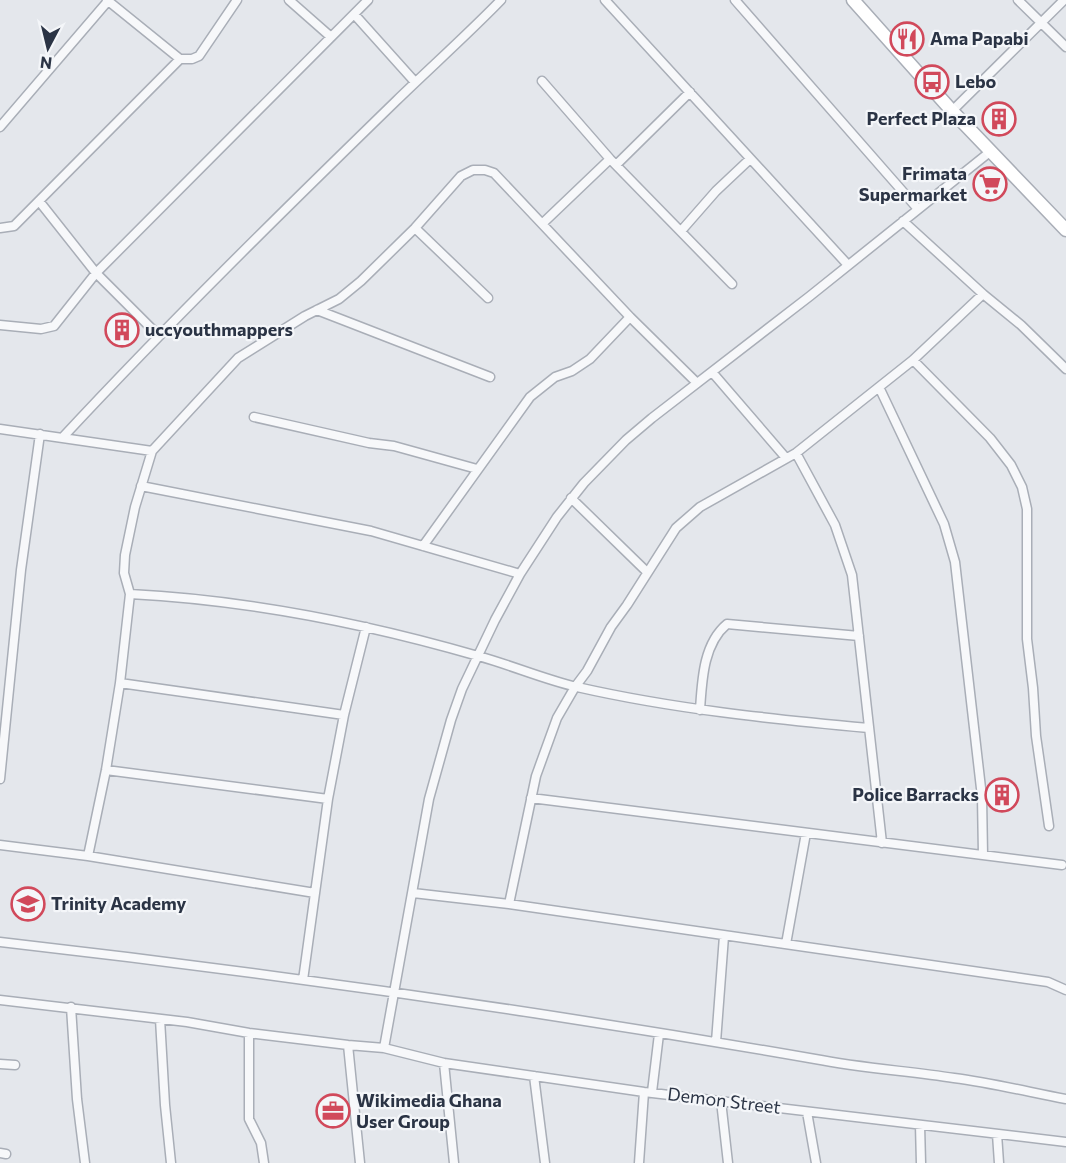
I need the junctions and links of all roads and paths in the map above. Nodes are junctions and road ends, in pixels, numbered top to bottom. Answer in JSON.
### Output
{"nodes":[{"id":1,"x":108,"y":0,"type":"edge"},
{"id":2,"x":237,"y":0,"type":"edge"},
{"id":3,"x":289,"y":0,"type":"edge"},
{"id":4,"x":368,"y":0,"type":"edge"},
{"id":5,"x":501,"y":0,"type":"edge"},
{"id":6,"x":605,"y":0,"type":"edge"},
{"id":7,"x":735,"y":0,"type":"edge"},
{"id":8,"x":853,"y":0,"type":"edge"},
{"id":9,"x":1018,"y":0,"type":"edge"},
{"id":10,"x":1064,"y":0,"type":"edge"},
{"id":11,"x":354,"y":14,"type":"junction"},
{"id":12,"x":1040,"y":23,"type":"junction"},
{"id":13,"x":331,"y":38,"type":"junction"},
{"id":14,"x":1066,"y":47,"type":"edge"},
{"id":15,"x":180,"y":59,"type":"junction"},
{"id":16,"x":542,"y":81,"type":"dead end"},
{"id":17,"x":416,"y":82,"type":"junction"},
{"id":18,"x":690,"y":92,"type":"junction"},
{"id":19,"x":952,"y":111,"type":"junction"},
{"id":20,"x":0,"y":127,"type":"edge"},
{"id":21,"x":991,"y":151,"type":"junction"},
{"id":22,"x":750,"y":159,"type":"junction"},
{"id":23,"x":613,"y":162,"type":"junction"},
{"id":24,"x":39,"y":201,"type":"junction"},
{"id":25,"x":918,"y":209,"type":"junction"},
{"id":26,"x":903,"y":221,"type":"junction"},
{"id":27,"x":543,"y":224,"type":"junction"},
{"id":28,"x":0,"y":228,"type":"edge"},
{"id":29,"x":415,"y":228,"type":"junction"},
{"id":30,"x":1066,"y":230,"type":"edge"},
{"id":31,"x":681,"y":231,"type":"junction"},
{"id":32,"x":848,"y":265,"type":"junction"},
{"id":33,"x":96,"y":273,"type":"junction"},
{"id":34,"x":732,"y":284,"type":"dead end"},
{"id":35,"x":983,"y":294,"type":"junction"},
{"id":36,"x":488,"y":298,"type":"dead end"},
{"id":37,"x":317,"y":310,"type":"junction"},
{"id":38,"x":630,"y":317,"type":"junction"},
{"id":39,"x":0,"y":326,"type":"edge"},
{"id":40,"x":158,"y":335,"type":"junction"},
{"id":41,"x":913,"y":360,"type":"junction"},
{"id":42,"x":1066,"y":369,"type":"edge"},
{"id":43,"x":712,"y":372,"type":"junction"},
{"id":44,"x":490,"y":377,"type":"dead end"},
{"id":45,"x":697,"y":383,"type":"junction"},
{"id":46,"x":879,"y":387,"type":"junction"},
{"id":47,"x":254,"y":417,"type":"dead end"},
{"id":48,"x":0,"y":429,"type":"edge"},
{"id":49,"x":40,"y":434,"type":"junction"},
{"id":50,"x":63,"y":437,"type":"junction"},
{"id":51,"x":152,"y":451,"type":"junction"},
{"id":52,"x":796,"y":453,"type":"junction"},
{"id":53,"x":786,"y":458,"type":"junction"},
{"id":54,"x":477,"y":469,"type":"junction"},
{"id":55,"x":141,"y":486,"type":"junction"},
{"id":56,"x":571,"y":498,"type":"junction"},
{"id":57,"x":423,"y":546,"type":"junction"},
{"id":58,"x":647,"y":572,"type":"junction"},
{"id":59,"x":520,"y":574,"type":"junction"},
{"id":60,"x":130,"y":594,"type":"junction"},
{"id":61,"x":366,"y":627,"type":"junction"},
{"id":62,"x":859,"y":636,"type":"junction"},
{"id":63,"x":478,"y":656,"type":"junction"},
{"id":64,"x":120,"y":683,"type":"junction"},
{"id":65,"x":575,"y":687,"type":"junction"},
{"id":66,"x":700,"y":710,"type":"junction"},
{"id":67,"x":344,"y":715,"type":"junction"},
{"id":68,"x":869,"y":728,"type":"junction"},
{"id":69,"x":106,"y":770,"type":"junction"},
{"id":70,"x":0,"y":779,"type":"edge"},
{"id":71,"x":531,"y":798,"type":"junction"},
{"id":72,"x":328,"y":799,"type":"junction"},
{"id":73,"x":1049,"y":826,"type":"dead end"},
{"id":74,"x":806,"y":833,"type":"junction"},
{"id":75,"x":882,"y":843,"type":"junction"},
{"id":76,"x":0,"y":845,"type":"edge"},
{"id":77,"x":983,"y":855,"type":"junction"},
{"id":78,"x":88,"y":856,"type":"junction"},
{"id":79,"x":1062,"y":864,"type":"dead end"},
{"id":80,"x":315,"y":893,"type":"junction"},
{"id":81,"x":413,"y":893,"type":"junction"},
{"id":82,"x":509,"y":904,"type":"junction"},
{"id":83,"x":724,"y":936,"type":"junction"},
{"id":84,"x":0,"y":942,"type":"edge"},
{"id":85,"x":786,"y":944,"type":"junction"},
{"id":86,"x":303,"y":980,"type":"junction"},
{"id":87,"x":1066,"y":990,"type":"edge"},
{"id":88,"x":394,"y":992,"type":"junction"},
{"id":89,"x":0,"y":1000,"type":"edge"},
{"id":90,"x":71,"y":1007,"type":"junction"},
{"id":91,"x":160,"y":1019,"type":"junction"},
{"id":92,"x":249,"y":1033,"type":"junction"},
{"id":93,"x":659,"y":1034,"type":"junction"},
{"id":94,"x":716,"y":1042,"type":"junction"},
{"id":95,"x":348,"y":1045,"type":"junction"},
{"id":96,"x":384,"y":1047,"type":"junction"},
{"id":97,"x":444,"y":1063,"type":"junction"},
{"id":98,"x":0,"y":1064,"type":"edge"},
{"id":99,"x":15,"y":1065,"type":"dead end"},
{"id":100,"x":534,"y":1076,"type":"junction"},
{"id":101,"x":648,"y":1092,"type":"junction"},
{"id":102,"x":1066,"y":1100,"type":"edge"},
{"id":103,"x":721,"y":1101,"type":"junction"},
{"id":104,"x":807,"y":1112,"type":"junction"},
{"id":105,"x":920,"y":1125,"type":"junction"},
{"id":106,"x":997,"y":1134,"type":"junction"},
{"id":107,"x":1066,"y":1142,"type":"edge"},
{"id":108,"x":85,"y":1163,"type":"edge"},
{"id":109,"x":171,"y":1163,"type":"edge"},
{"id":110,"x":264,"y":1163,"type":"edge"},
{"id":111,"x":360,"y":1163,"type":"edge"},
{"id":112,"x":454,"y":1163,"type":"edge"},
{"id":113,"x":545,"y":1163,"type":"edge"},
{"id":114,"x":639,"y":1163,"type":"edge"},
{"id":115,"x":728,"y":1163,"type":"edge"},
{"id":116,"x":816,"y":1163,"type":"edge"},
{"id":117,"x":921,"y":1163,"type":"edge"},
{"id":118,"x":999,"y":1163,"type":"edge"}],
"edges":[{"from":1,"to":15,"type":"street"},
{"from":1,"to":20,"type":"street"},
{"from":2,"to":15,"type":"street"},
{"from":3,"to":13,"type":"street"},
{"from":4,"to":11,"type":"street"},
{"from":5,"to":17,"type":"street"},
{"from":6,"to":18,"type":"street"},
{"from":7,"to":25,"type":"street"},
{"from":8,"to":19,"type":"street"},
{"from":9,"to":12,"type":"street"},
{"from":10,"to":12,"type":"street"},
{"from":11,"to":13,"type":"street"},
{"from":11,"to":17,"type":"street"},
{"from":12,"to":14,"type":"street"},
{"from":12,"to":19,"type":"street"},
{"from":13,"to":33,"type":"street"},
{"from":15,"to":24,"type":"street"},
{"from":16,"to":23,"type":"street"},
{"from":17,"to":40,"type":"street"},
{"from":18,"to":22,"type":"street"},
{"from":18,"to":23,"type":"street"},
{"from":19,"to":21,"type":"street"},
{"from":21,"to":25,"type":"street"},
{"from":21,"to":30,"type":"street"},
{"from":22,"to":31,"type":"street"},
{"from":22,"to":32,"type":"street"},
{"from":23,"to":27,"type":"street"},
{"from":23,"to":31,"type":"street"},
{"from":24,"to":28,"type":"street"},
{"from":24,"to":33,"type":"street"},
{"from":25,"to":26,"type":"street"},
{"from":26,"to":32,"type":"street"},
{"from":26,"to":35,"type":"street"},
{"from":27,"to":29,"type":"street"},
{"from":27,"to":38,"type":"street"},
{"from":29,"to":36,"type":"street"},
{"from":29,"to":37,"type":"street"},
{"from":31,"to":34,"type":"street"},
{"from":32,"to":43,"type":"street"},
{"from":33,"to":39,"type":"street"},
{"from":33,"to":40,"type":"street"},
{"from":35,"to":41,"type":"street"},
{"from":35,"to":42,"type":"street"},
{"from":37,"to":44,"type":"street"},
{"from":37,"to":51,"type":"street"},
{"from":38,"to":45,"type":"street"},
{"from":38,"to":54,"type":"street"},
{"from":40,"to":50,"type":"street"},
{"from":41,"to":46,"type":"street"},
{"from":41,"to":73,"type":"street"},
{"from":43,"to":45,"type":"street"},
{"from":43,"to":53,"type":"street"},
{"from":45,"to":56,"type":"street"},
{"from":46,"to":52,"type":"street"},
{"from":46,"to":77,"type":"street"},
{"from":47,"to":54,"type":"street"},
{"from":48,"to":49,"type":"street"},
{"from":49,"to":50,"type":"street"},
{"from":49,"to":70,"type":"street"},
{"from":50,"to":51,"type":"street"},
{"from":51,"to":55,"type":"street"},
{"from":52,"to":53,"type":"street"},
{"from":52,"to":62,"type":"street"},
{"from":53,"to":58,"type":"street"},
{"from":54,"to":57,"type":"street"},
{"from":55,"to":57,"type":"street"},
{"from":55,"to":60,"type":"street"},
{"from":56,"to":58,"type":"street"},
{"from":56,"to":59,"type":"street"},
{"from":57,"to":59,"type":"street"},
{"from":58,"to":65,"type":"street"},
{"from":59,"to":63,"type":"street"},
{"from":60,"to":61,"type":"street"},
{"from":60,"to":64,"type":"street"},
{"from":61,"to":63,"type":"street"},
{"from":61,"to":67,"type":"street"},
{"from":62,"to":66,"type":"street"},
{"from":62,"to":68,"type":"street"},
{"from":63,"to":65,"type":"street"},
{"from":63,"to":81,"type":"street"},
{"from":64,"to":67,"type":"street"},
{"from":64,"to":69,"type":"street"},
{"from":65,"to":66,"type":"street"},
{"from":65,"to":71,"type":"street"},
{"from":66,"to":68,"type":"street"},
{"from":67,"to":72,"type":"street"},
{"from":68,"to":75,"type":"street"},
{"from":69,"to":72,"type":"street"},
{"from":69,"to":78,"type":"street"},
{"from":71,"to":74,"type":"street"},
{"from":71,"to":82,"type":"street"},
{"from":72,"to":80,"type":"street"},
{"from":74,"to":75,"type":"street"},
{"from":74,"to":85,"type":"street"},
{"from":75,"to":77,"type":"street"},
{"from":76,"to":78,"type":"street"},
{"from":77,"to":79,"type":"street"},
{"from":78,"to":80,"type":"street"},
{"from":80,"to":86,"type":"street"},
{"from":81,"to":82,"type":"street"},
{"from":81,"to":88,"type":"street"},
{"from":82,"to":83,"type":"street"},
{"from":83,"to":85,"type":"street"},
{"from":83,"to":94,"type":"street"},
{"from":84,"to":86,"type":"street"},
{"from":85,"to":87,"type":"street"},
{"from":86,"to":88,"type":"street"},
{"from":88,"to":93,"type":"street"},
{"from":88,"to":96,"type":"street"},
{"from":89,"to":90,"type":"street","name":"Demon Street"},
{"from":90,"to":91,"type":"street","name":"Demon Street"},
{"from":90,"to":108,"type":"street"},
{"from":91,"to":92,"type":"street","name":"Demon Street"},
{"from":91,"to":109,"type":"street"},
{"from":92,"to":95,"type":"street","name":"Demon Street"},
{"from":92,"to":110,"type":"street"},
{"from":93,"to":94,"type":"street"},
{"from":93,"to":101,"type":"street"},
{"from":94,"to":102,"type":"street"},
{"from":95,"to":96,"type":"street","name":"Demon Street"},
{"from":95,"to":111,"type":"street"},
{"from":96,"to":97,"type":"street","name":"Demon Street"},
{"from":97,"to":100,"type":"street","name":"Demon Street"},
{"from":97,"to":112,"type":"street"},
{"from":98,"to":99,"type":"street"},
{"from":100,"to":101,"type":"street","name":"Demon Street"},
{"from":100,"to":113,"type":"street"},
{"from":101,"to":103,"type":"street","name":"Demon Street"},
{"from":101,"to":114,"type":"street"},
{"from":103,"to":104,"type":"street","name":"Demon Street"},
{"from":103,"to":115,"type":"street"},
{"from":104,"to":105,"type":"street","name":"Demon Street"},
{"from":104,"to":116,"type":"street"},
{"from":105,"to":106,"type":"street","name":"Demon Street"},
{"from":105,"to":117,"type":"street"},
{"from":106,"to":107,"type":"street","name":"Demon Street"},
{"from":106,"to":118,"type":"street"}]}
